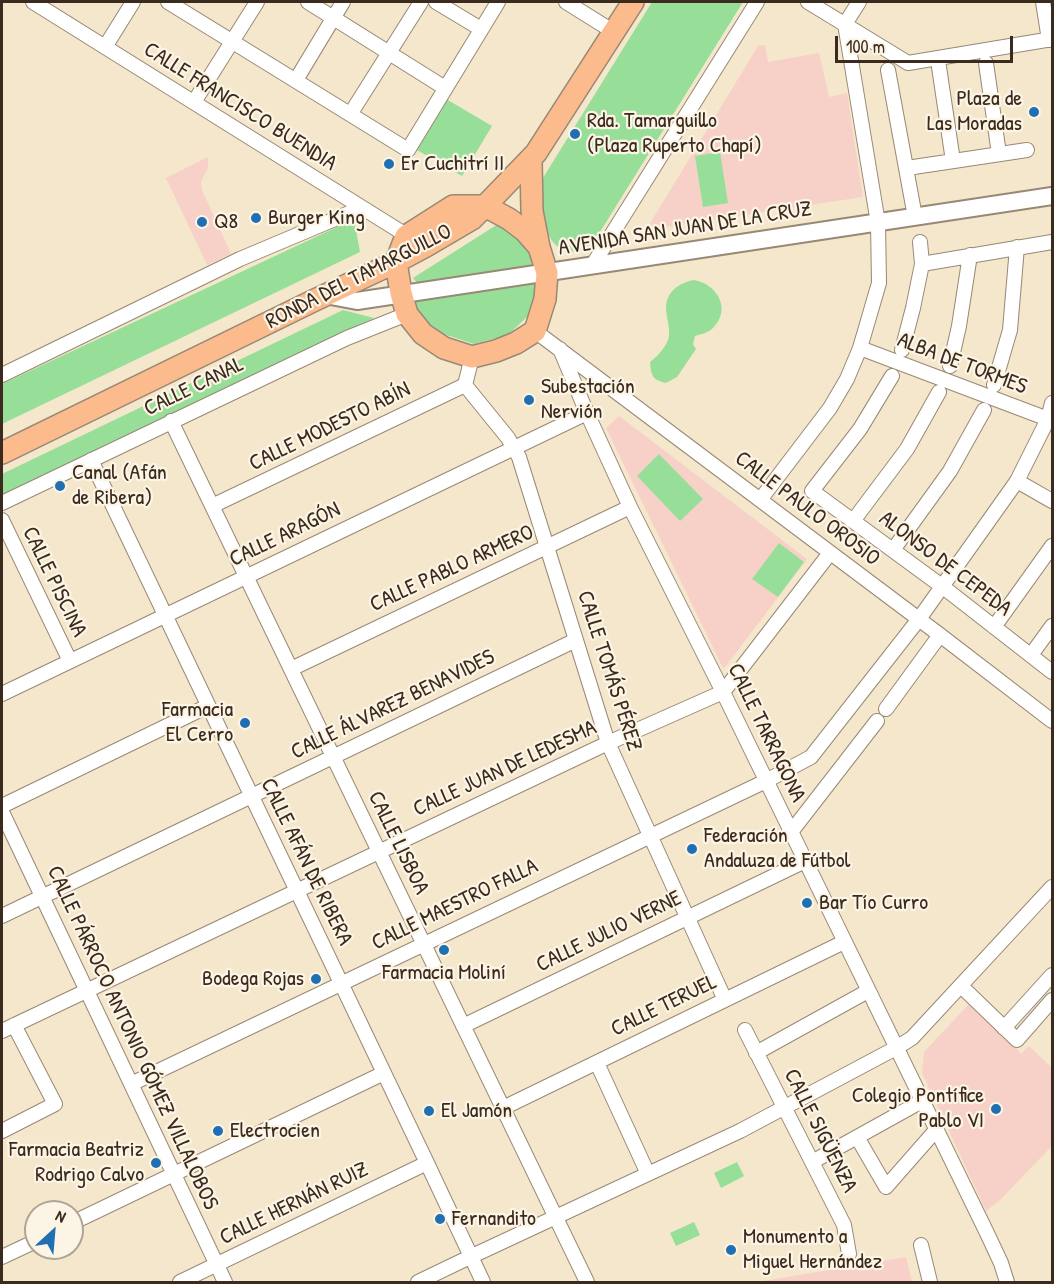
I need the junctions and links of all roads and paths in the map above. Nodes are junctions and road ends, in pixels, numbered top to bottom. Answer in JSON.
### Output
{"nodes":[{"id":1,"x":33,"y":2,"type":"edge"},
{"id":2,"x":134,"y":2,"type":"edge"},
{"id":3,"x":168,"y":2,"type":"edge"},
{"id":4,"x":257,"y":2,"type":"edge"},
{"id":5,"x":308,"y":2,"type":"edge"},
{"id":6,"x":343,"y":2,"type":"edge"},
{"id":7,"x":421,"y":2,"type":"edge"},
{"id":8,"x":436,"y":2,"type":"edge"},
{"id":9,"x":498,"y":2,"type":"edge"},
{"id":10,"x":566,"y":2,"type":"edge"},
{"id":11,"x":633,"y":2,"type":"edge"},
{"id":12,"x":757,"y":2,"type":"edge"},
{"id":13,"x":808,"y":2,"type":"edge"},
{"id":14,"x":859,"y":2,"type":"edge"},
{"id":15,"x":1043,"y":2,"type":"edge"},
{"id":16,"x":51,"y":6,"type":"edge"},
{"id":17,"x":334,"y":17,"type":"junction"},
{"id":18,"x":845,"y":24,"type":"junction"},
{"id":19,"x":481,"y":29,"type":"junction"},
{"id":20,"x":614,"y":32,"type":"junction"},
{"id":21,"x":1051,"y":39,"type":"edge"},
{"id":22,"x":232,"y":40,"type":"junction"},
{"id":23,"x":105,"y":47,"type":"junction"},
{"id":24,"x":389,"y":52,"type":"junction"},
{"id":25,"x":986,"y":63,"type":"dead end"},
{"id":26,"x":939,"y":68,"type":"dead end"},
{"id":27,"x":888,"y":70,"type":"dead end"},
{"id":28,"x":296,"y":80,"type":"junction"},
{"id":29,"x":445,"y":88,"type":"junction"},
{"id":30,"x":194,"y":102,"type":"junction"},
{"id":31,"x":351,"y":114,"type":"junction"},
{"id":32,"x":1027,"y":150,"type":"dead end"},
{"id":33,"x":999,"y":154,"type":"junction"},
{"id":34,"x":531,"y":160,"type":"junction"},
{"id":35,"x":952,"y":161,"type":"junction"},
{"id":36,"x":907,"y":168,"type":"junction"},
{"id":37,"x":1053,"y":196,"type":"edge"},
{"id":38,"x":485,"y":206,"type":"junction"},
{"id":39,"x":361,"y":208,"type":"junction"},
{"id":40,"x":915,"y":217,"type":"junction"},
{"id":41,"x":878,"y":223,"type":"junction"},
{"id":42,"x":406,"y":236,"type":"junction"},
{"id":43,"x":920,"y":242,"type":"dead end"},
{"id":44,"x":1053,"y":242,"type":"edge"},
{"id":45,"x":426,"y":246,"type":"junction"},
{"id":46,"x":539,"y":247,"type":"junction"},
{"id":47,"x":1017,"y":247,"type":"junction"},
{"id":48,"x":970,"y":255,"type":"junction"},
{"id":49,"x":396,"y":262,"type":"junction"},
{"id":50,"x":922,"y":264,"type":"junction"},
{"id":51,"x":592,"y":266,"type":"junction"},
{"id":52,"x":547,"y":273,"type":"junction"},
{"id":53,"x":401,"y":293,"type":"junction"},
{"id":54,"x":325,"y":295,"type":"junction"},
{"id":55,"x":407,"y":314,"type":"junction"},
{"id":56,"x":535,"y":331,"type":"junction"},
{"id":57,"x":860,"y":348,"type":"junction"},
{"id":58,"x":560,"y":349,"type":"junction"},
{"id":59,"x":902,"y":350,"type":"dead end"},
{"id":60,"x":472,"y":357,"type":"junction"},
{"id":61,"x":950,"y":366,"type":"dead end"},
{"id":62,"x":2,"y":375,"type":"edge"},
{"id":63,"x":892,"y":376,"type":"dead end"},
{"id":64,"x":598,"y":378,"type":"junction"},
{"id":65,"x":465,"y":385,"type":"junction"},
{"id":66,"x":994,"y":386,"type":"dead end"},
{"id":67,"x":939,"y":392,"type":"dead end"},
{"id":68,"x":579,"y":394,"type":"junction"},
{"id":69,"x":1053,"y":403,"type":"edge"},
{"id":70,"x":984,"y":410,"type":"dead end"},
{"id":71,"x":587,"y":413,"type":"junction"},
{"id":72,"x":1048,"y":419,"type":"junction"},
{"id":73,"x":171,"y":421,"type":"junction"},
{"id":74,"x":514,"y":447,"type":"junction"},
{"id":75,"x":2,"y":453,"type":"edge"},
{"id":76,"x":91,"y":460,"type":"junction"},
{"id":77,"x":1017,"y":481,"type":"junction"},
{"id":78,"x":760,"y":500,"type":"junction"},
{"id":79,"x":1053,"y":501,"type":"edge"},
{"id":80,"x":2,"y":503,"type":"edge"},
{"id":81,"x":213,"y":506,"type":"junction"},
{"id":82,"x":630,"y":507,"type":"junction"},
{"id":83,"x":2,"y":520,"type":"edge"},
{"id":84,"x":853,"y":520,"type":"junction"},
{"id":85,"x":1053,"y":546,"type":"edge"},
{"id":86,"x":547,"y":547,"type":"junction"},
{"id":87,"x":893,"y":550,"type":"junction"},
{"id":88,"x":830,"y":553,"type":"junction"},
{"id":89,"x":246,"y":576,"type":"junction"},
{"id":90,"x":943,"y":587,"type":"junction"},
{"id":91,"x":165,"y":615,"type":"junction"},
{"id":92,"x":920,"y":619,"type":"junction"},
{"id":93,"x":1053,"y":626,"type":"edge"},
{"id":94,"x":994,"y":627,"type":"junction"},
{"id":95,"x":940,"y":635,"type":"junction"},
{"id":96,"x":576,"y":640,"type":"junction"},
{"id":97,"x":1031,"y":655,"type":"junction"},
{"id":98,"x":70,"y":661,"type":"junction"},
{"id":99,"x":291,"y":669,"type":"junction"},
{"id":100,"x":1053,"y":672,"type":"edge"},
{"id":101,"x":723,"y":692,"type":"junction"},
{"id":102,"x":2,"y":694,"type":"edge"},
{"id":103,"x":208,"y":706,"type":"junction"},
{"id":104,"x":1053,"y":721,"type":"edge"},
{"id":105,"x":608,"y":743,"type":"junction"},
{"id":106,"x":333,"y":757,"type":"junction"},
{"id":107,"x":766,"y":781,"type":"junction"},
{"id":108,"x":251,"y":796,"type":"junction"},
{"id":109,"x":2,"y":806,"type":"edge"},
{"id":110,"x":2,"y":812,"type":"edge"},
{"id":111,"x":791,"y":832,"type":"junction"},
{"id":112,"x":650,"y":836,"type":"junction"},
{"id":113,"x":379,"y":852,"type":"junction"},
{"id":114,"x":805,"y":861,"type":"junction"},
{"id":115,"x":1053,"y":887,"type":"edge"},
{"id":116,"x":297,"y":891,"type":"junction"},
{"id":117,"x":42,"y":897,"type":"junction"},
{"id":118,"x":2,"y":916,"type":"edge"},
{"id":119,"x":688,"y":918,"type":"junction"},
{"id":120,"x":844,"y":942,"type":"junction"},
{"id":121,"x":424,"y":944,"type":"junction"},
{"id":122,"x":1053,"y":975,"type":"edge"},
{"id":123,"x":341,"y":983,"type":"junction"},
{"id":124,"x":961,"y":986,"type":"junction"},
{"id":125,"x":87,"y":991,"type":"junction"},
{"id":126,"x":868,"y":992,"type":"junction"},
{"id":127,"x":725,"y":1000,"type":"junction"},
{"id":128,"x":1053,"y":1000,"type":"edge"},
{"id":129,"x":463,"y":1026,"type":"junction"},
{"id":130,"x":8,"y":1028,"type":"edge"},
{"id":131,"x":1004,"y":1028,"type":"junction"},
{"id":132,"x":745,"y":1030,"type":"dead end"},
{"id":133,"x":896,"y":1048,"type":"junction"},
{"id":134,"x":756,"y":1053,"type":"junction"},
{"id":135,"x":597,"y":1063,"type":"junction"},
{"id":136,"x":384,"y":1073,"type":"junction"},
{"id":137,"x":131,"y":1084,"type":"junction"},
{"id":138,"x":922,"y":1101,"type":"junction"},
{"id":139,"x":503,"y":1108,"type":"junction"},
{"id":140,"x":784,"y":1108,"type":"junction"},
{"id":141,"x":936,"y":1130,"type":"junction"},
{"id":142,"x":2,"y":1131,"type":"edge"},
{"id":143,"x":857,"y":1137,"type":"junction"},
{"id":144,"x":812,"y":1162,"type":"junction"},
{"id":145,"x":427,"y":1163,"type":"junction"},
{"id":146,"x":174,"y":1174,"type":"junction"},
{"id":147,"x":648,"y":1174,"type":"junction"},
{"id":148,"x":84,"y":1217,"type":"edge"},
{"id":149,"x":556,"y":1217,"type":"junction"},
{"id":150,"x":921,"y":1245,"type":"dead end"},
{"id":151,"x":24,"y":1247,"type":"edge"},
{"id":152,"x":849,"y":1254,"type":"dead end"},
{"id":153,"x":2,"y":1257,"type":"edge"},
{"id":154,"x":470,"y":1257,"type":"junction"},
{"id":155,"x":217,"y":1264,"type":"junction"},
{"id":156,"x":180,"y":1282,"type":"edge"},
{"id":157,"x":225,"y":1282,"type":"edge"},
{"id":158,"x":418,"y":1282,"type":"edge"},
{"id":159,"x":483,"y":1282,"type":"edge"},
{"id":160,"x":587,"y":1282,"type":"edge"},
{"id":161,"x":930,"y":1282,"type":"edge"},
{"id":162,"x":1007,"y":1282,"type":"edge"}],
"edges":[{"from":1,"to":16,"type":"street","name":"CALLE FRANCISCO BUENDIA"},
{"from":2,"to":23,"type":"street"},
{"from":3,"to":22,"type":"street"},
{"from":4,"to":22,"type":"street"},
{"from":5,"to":17,"type":"street"},
{"from":6,"to":17,"type":"street"},
{"from":7,"to":24,"type":"street"},
{"from":8,"to":19,"type":"street"},
{"from":9,"to":19,"type":"street"},
{"from":10,"to":20,"type":"street"},
{"from":11,"to":20,"type":"main road","name":"RONDA DEL TAMARGUILLO"},
{"from":12,"to":51,"type":"street"},
{"from":13,"to":18,"type":"street"},
{"from":14,"to":18,"type":"street"},
{"from":15,"to":21,"type":"street"},
{"from":16,"to":23,"type":"street","name":"CALLE FRANCISCO BUENDIA"},
{"from":17,"to":24,"type":"street"},
{"from":17,"to":28,"type":"street"},
{"from":18,"to":21,"type":"street"},
{"from":18,"to":41,"type":"street"},
{"from":19,"to":29,"type":"street"},
{"from":20,"to":34,"type":"main road","name":"RONDA DEL TAMARGUILLO"},
{"from":22,"to":28,"type":"street"},
{"from":22,"to":30,"type":"street"},
{"from":23,"to":30,"type":"street","name":"CALLE FRANCISCO BUENDIA"},
{"from":24,"to":29,"type":"street"},
{"from":24,"to":31,"type":"street"},
{"from":25,"to":33,"type":"street"},
{"from":26,"to":35,"type":"street"},
{"from":27,"to":36,"type":"street"},
{"from":28,"to":31,"type":"street"},
{"from":29,"to":31,"type":"street"},
{"from":30,"to":39,"type":"street","name":"CALLE FRANCISCO BUENDIA"},
{"from":32,"to":33,"type":"street"},
{"from":33,"to":35,"type":"street"},
{"from":34,"to":38,"type":"main road","name":"RONDA DEL TAMARGUILLO"},
{"from":34,"to":46,"type":"main road"},
{"from":35,"to":36,"type":"street"},
{"from":36,"to":40,"type":"street"},
{"from":37,"to":40,"type":"street","name":"AVENIDA SAN JUAN DE LA CRUZ"},
{"from":38,"to":42,"type":"main road"},
{"from":38,"to":45,"type":"main road","name":"RONDA DEL TAMARGUILLO"},
{"from":38,"to":46,"type":"main road"},
{"from":39,"to":42,"type":"street","name":"CALLE FRANCISCO BUENDIA"},
{"from":39,"to":62,"type":"street"},
{"from":40,"to":41,"type":"street","name":"AVENIDA SAN JUAN DE LA CRUZ"},
{"from":41,"to":51,"type":"street","name":"AVENIDA SAN JUAN DE LA CRUZ"},
{"from":41,"to":57,"type":"street"},
{"from":42,"to":45,"type":"street","name":"CALLE FRANCISCO BUENDIA"},
{"from":42,"to":49,"type":"main road"},
{"from":43,"to":50,"type":"street"},
{"from":44,"to":47,"type":"street"},
{"from":45,"to":49,"type":"main road","name":"RONDA DEL TAMARGUILLO"},
{"from":46,"to":52,"type":"main road"},
{"from":47,"to":48,"type":"street"},
{"from":47,"to":66,"type":"street"},
{"from":48,"to":50,"type":"street"},
{"from":48,"to":61,"type":"street"},
{"from":49,"to":53,"type":"main road"},
{"from":49,"to":54,"type":"main road","name":"RONDA DEL TAMARGUILLO"},
{"from":50,"to":59,"type":"street"},
{"from":51,"to":52,"type":"street","name":"AVENIDA SAN JUAN DE LA CRUZ"},
{"from":52,"to":53,"type":"street","name":"AVENIDA SAN JUAN DE LA CRUZ"},
{"from":52,"to":56,"type":"main road"},
{"from":53,"to":54,"type":"street","name":"AVENIDA SAN JUAN DE LA CRUZ"},
{"from":53,"to":55,"type":"main road"},
{"from":54,"to":75,"type":"main road","name":"RONDA DEL TAMARGUILLO"},
{"from":55,"to":60,"type":"main road"},
{"from":55,"to":73,"type":"street","name":"CALLE CANAL"},
{"from":56,"to":58,"type":"street","name":"CALLE PAULO OROSIO"},
{"from":56,"to":60,"type":"main road"},
{"from":57,"to":72,"type":"street","name":"ALBA DE TORMES"},
{"from":57,"to":78,"type":"street"},
{"from":58,"to":64,"type":"street","name":"CALLE PAULO OROSIO"},
{"from":58,"to":68,"type":"street","name":"CALLE TARRAGONA"},
{"from":60,"to":65,"type":"street"},
{"from":63,"to":84,"type":"street","name":"ALONSO DE CEPEDA"},
{"from":64,"to":68,"type":"street"},
{"from":64,"to":78,"type":"street","name":"CALLE PAULO OROSIO"},
{"from":65,"to":74,"type":"street","name":"CALLE TOMÁS PÉREZ"},
{"from":65,"to":81,"type":"street","name":"CALLE MODESTO ABÍN"},
{"from":67,"to":84,"type":"street"},
{"from":68,"to":71,"type":"street","name":"CALLE TARRAGONA"},
{"from":69,"to":72,"type":"street","name":"CALLE MAESTRO FALLA"},
{"from":70,"to":87,"type":"street"},
{"from":71,"to":74,"type":"street","name":"CALLE ARAGÓN"},
{"from":71,"to":82,"type":"street","name":"CALLE TARRAGONA"},
{"from":72,"to":77,"type":"street","name":"CALLE MAESTRO FALLA"},
{"from":73,"to":76,"type":"street","name":"CALLE CANAL"},
{"from":73,"to":81,"type":"street","name":"CALLE LISBOA"},
{"from":74,"to":86,"type":"street","name":"CALLE TOMÁS PÉREZ"},
{"from":74,"to":89,"type":"street","name":"CALLE ARAGÓN"},
{"from":76,"to":80,"type":"street","name":"CALLE CANAL"},
{"from":76,"to":91,"type":"street","name":"CALLE AFÁN DE RIBERA"},
{"from":77,"to":79,"type":"street"},
{"from":77,"to":90,"type":"street","name":"CALLE MAESTRO FALLA"},
{"from":78,"to":88,"type":"street","name":"CALLE PAULO OROSIO"},
{"from":81,"to":89,"type":"street","name":"CALLE LISBOA"},
{"from":82,"to":86,"type":"street","name":"CALLE PABLO ARMERO"},
{"from":82,"to":101,"type":"street","name":"CALLE TARRAGONA"},
{"from":83,"to":98,"type":"street","name":"CALLE PISCINA"},
{"from":84,"to":87,"type":"street","name":"ALONSO DE CEPEDA"},
{"from":85,"to":94,"type":"street"},
{"from":86,"to":96,"type":"street","name":"CALLE TOMÁS PÉREZ"},
{"from":86,"to":99,"type":"street","name":"CALLE PABLO ARMERO"},
{"from":87,"to":90,"type":"street","name":"ALONSO DE CEPEDA"},
{"from":88,"to":92,"type":"street","name":"CALLE PAULO OROSIO"},
{"from":88,"to":101,"type":"street"},
{"from":89,"to":91,"type":"street","name":"CALLE ARAGÓN"},
{"from":89,"to":99,"type":"street","name":"CALLE LISBOA"},
{"from":90,"to":92,"type":"street","name":"CALLE MAESTRO FALLA"},
{"from":90,"to":94,"type":"street","name":"ALONSO DE CEPEDA"},
{"from":91,"to":98,"type":"street","name":"CALLE ARAGÓN"},
{"from":91,"to":103,"type":"street","name":"CALLE AFÁN DE RIBERA"},
{"from":92,"to":95,"type":"street","name":"CALLE PAULO OROSIO"},
{"from":92,"to":107,"type":"street","name":"CALLE MAESTRO FALLA"},
{"from":93,"to":97,"type":"street"},
{"from":94,"to":97,"type":"street","name":"ALONSO DE CEPEDA"},
{"from":95,"to":104,"type":"street","name":"CALLE PAULO OROSIO"},
{"from":95,"to":111,"type":"street"},
{"from":96,"to":105,"type":"street","name":"CALLE TOMÁS PÉREZ"},
{"from":96,"to":106,"type":"street","name":"CALLE ÁLVAREZ BENAVIDES"},
{"from":97,"to":100,"type":"street","name":"ALONSO DE CEPEDA"},
{"from":98,"to":102,"type":"street","name":"CALLE ARAGÓN"},
{"from":99,"to":106,"type":"street","name":"CALLE LISBOA"},
{"from":101,"to":105,"type":"street","name":"CALLE JUAN DE LEDESMA"},
{"from":101,"to":107,"type":"street","name":"CALLE TARRAGONA"},
{"from":103,"to":108,"type":"street","name":"CALLE AFÁN DE RIBERA"},
{"from":103,"to":109,"type":"street"},
{"from":105,"to":112,"type":"street","name":"CALLE TOMÁS PÉREZ"},
{"from":105,"to":113,"type":"street","name":"CALLE JUAN DE LEDESMA"},
{"from":106,"to":108,"type":"street","name":"CALLE ÁLVAREZ BENAVIDES"},
{"from":106,"to":113,"type":"street","name":"CALLE LISBOA"},
{"from":107,"to":111,"type":"street","name":"CALLE TARRAGONA"},
{"from":107,"to":112,"type":"street","name":"CALLE MAESTRO FALLA"},
{"from":108,"to":116,"type":"street","name":"CALLE AFÁN DE RIBERA"},
{"from":108,"to":117,"type":"street","name":"CALLE ÁLVAREZ BENAVIDES"},
{"from":110,"to":117,"type":"street","name":"CALLE PÁRROCO ANTONIO GÓMEZ VILLALOBOS"},
{"from":111,"to":114,"type":"street","name":"CALLE TARRAGONA"},
{"from":112,"to":119,"type":"street","name":"CALLE TOMÁS PÉREZ"},
{"from":112,"to":121,"type":"street","name":"CALLE MAESTRO FALLA"},
{"from":113,"to":116,"type":"street","name":"CALLE JUAN DE LEDESMA"},
{"from":113,"to":121,"type":"street","name":"CALLE LISBOA"},
{"from":114,"to":119,"type":"street","name":"CALLE JULIO VERNE"},
{"from":114,"to":120,"type":"street","name":"CALLE TARRAGONA"},
{"from":115,"to":124,"type":"street"},
{"from":116,"to":123,"type":"street","name":"CALLE AFÁN DE RIBERA"},
{"from":116,"to":125,"type":"street","name":"CALLE JUAN DE LEDESMA"},
{"from":117,"to":118,"type":"street","name":"CALLE ÁLVAREZ BENAVIDES"},
{"from":117,"to":125,"type":"street","name":"CALLE PÁRROCO ANTONIO GÓMEZ VILLALOBOS"},
{"from":119,"to":127,"type":"street","name":"CALLE TOMÁS PÉREZ"},
{"from":119,"to":129,"type":"street","name":"CALLE JULIO VERNE"},
{"from":120,"to":126,"type":"street","name":"CALLE TARRAGONA"},
{"from":120,"to":127,"type":"street","name":"CALLE TERUEL"},
{"from":121,"to":123,"type":"street","name":"CALLE MAESTRO FALLA"},
{"from":121,"to":129,"type":"street","name":"CALLE LISBOA"},
{"from":122,"to":131,"type":"street"},
{"from":123,"to":136,"type":"street","name":"CALLE AFÁN DE RIBERA"},
{"from":123,"to":137,"type":"street","name":"CALLE MAESTRO FALLA"},
{"from":124,"to":131,"type":"street"},
{"from":124,"to":133,"type":"street"},
{"from":125,"to":130,"type":"street","name":"CALLE JUAN DE LEDESMA"},
{"from":125,"to":137,"type":"street","name":"CALLE PÁRROCO ANTONIO GÓMEZ VILLALOBOS"},
{"from":126,"to":133,"type":"street","name":"CALLE TARRAGONA"},
{"from":126,"to":134,"type":"street"},
{"from":127,"to":135,"type":"street","name":"CALLE TERUEL"},
{"from":128,"to":131,"type":"street"},
{"from":129,"to":139,"type":"street","name":"CALLE LISBOA"},
{"from":130,"to":142,"type":"street","name":"CALLE JUAN DE LEDESMA"},
{"from":132,"to":134,"type":"street","name":"CALLE SIGÜENZA"},
{"from":133,"to":138,"type":"street","name":"CALLE TARRAGONA"},
{"from":133,"to":140,"type":"street"},
{"from":134,"to":140,"type":"street","name":"CALLE SIGÜENZA"},
{"from":135,"to":139,"type":"street","name":"CALLE TERUEL"},
{"from":135,"to":147,"type":"street"},
{"from":136,"to":145,"type":"street","name":"CALLE AFÁN DE RIBERA"},
{"from":136,"to":146,"type":"street"},
{"from":137,"to":146,"type":"street","name":"CALLE PÁRROCO ANTONIO GÓMEZ VILLALOBOS"},
{"from":138,"to":141,"type":"street","name":"CALLE TARRAGONA"},
{"from":138,"to":143,"type":"street"},
{"from":139,"to":149,"type":"street","name":"CALLE LISBOA"},
{"from":140,"to":144,"type":"street","name":"CALLE SIGÜENZA"},
{"from":140,"to":147,"type":"street"},
{"from":141,"to":143,"type":"street"},
{"from":141,"to":162,"type":"street","name":"CALLE TARRAGONA"},
{"from":143,"to":144,"type":"street"},
{"from":144,"to":152,"type":"street","name":"CALLE SIGÜENZA"},
{"from":145,"to":154,"type":"street","name":"CALLE AFÁN DE RIBERA"},
{"from":145,"to":155,"type":"street","name":"CALLE HERNÁN RUIZ"},
{"from":146,"to":148,"type":"street"},
{"from":146,"to":155,"type":"street","name":"CALLE PÁRROCO ANTONIO GÓMEZ VILLALOBOS"},
{"from":147,"to":149,"type":"street"},
{"from":149,"to":154,"type":"street"},
{"from":149,"to":160,"type":"street","name":"CALLE LISBOA"},
{"from":150,"to":161,"type":"street"},
{"from":151,"to":153,"type":"street"},
{"from":154,"to":158,"type":"street"},
{"from":154,"to":159,"type":"street","name":"CALLE AFÁN DE RIBERA"},
{"from":155,"to":156,"type":"street","name":"CALLE HERNÁN RUIZ"},
{"from":155,"to":157,"type":"street","name":"CALLE PÁRROCO ANTONIO GÓMEZ VILLALOBOS"}]}
